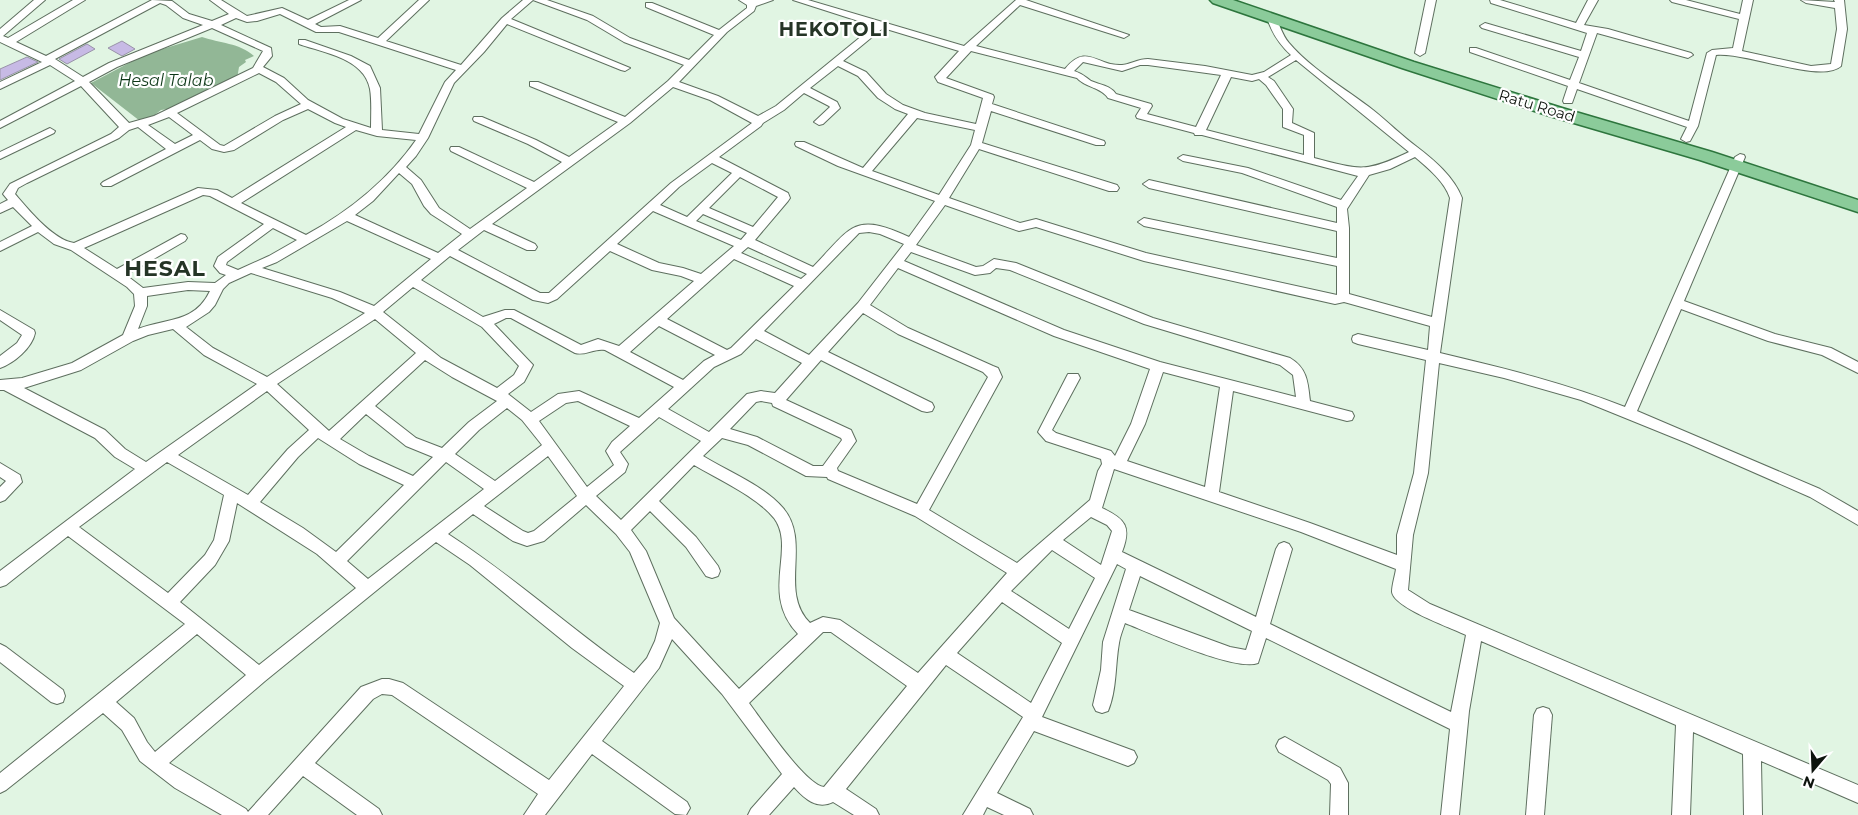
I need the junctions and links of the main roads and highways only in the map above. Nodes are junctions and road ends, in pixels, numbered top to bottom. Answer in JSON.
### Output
{"nodes":[{"id":1,"x":1218,"y":0,"type":"edge"},
{"id":2,"x":1228,"y":0,"type":"edge"},
{"id":3,"x":1240,"y":0,"type":"edge"},
{"id":4,"x":1258,"y":0,"type":"edge"},
{"id":5,"x":1637,"y":130,"type":"junction"},
{"id":6,"x":1684,"y":137,"type":"junction"},
{"id":7,"x":1738,"y":161,"type":"junction"},
{"id":8,"x":1858,"y":199,"type":"edge"},
{"id":9,"x":1858,"y":206,"type":"edge"}],
"edges":[{"from":1,"to":6,"type":"main road","name":"Ratu Road"},
{"from":2,"to":5,"type":"main road"},
{"from":3,"to":5,"type":"main road"},
{"from":4,"to":6,"type":"main road","name":"Ratu Road"},
{"from":5,"to":6,"type":"main road"},
{"from":6,"to":7,"type":"main road","name":"Ratu Road"},
{"from":7,"to":8,"type":"main road","name":"Ratu Road"},
{"from":7,"to":9,"type":"main road","name":"Ratu Road"}]}
